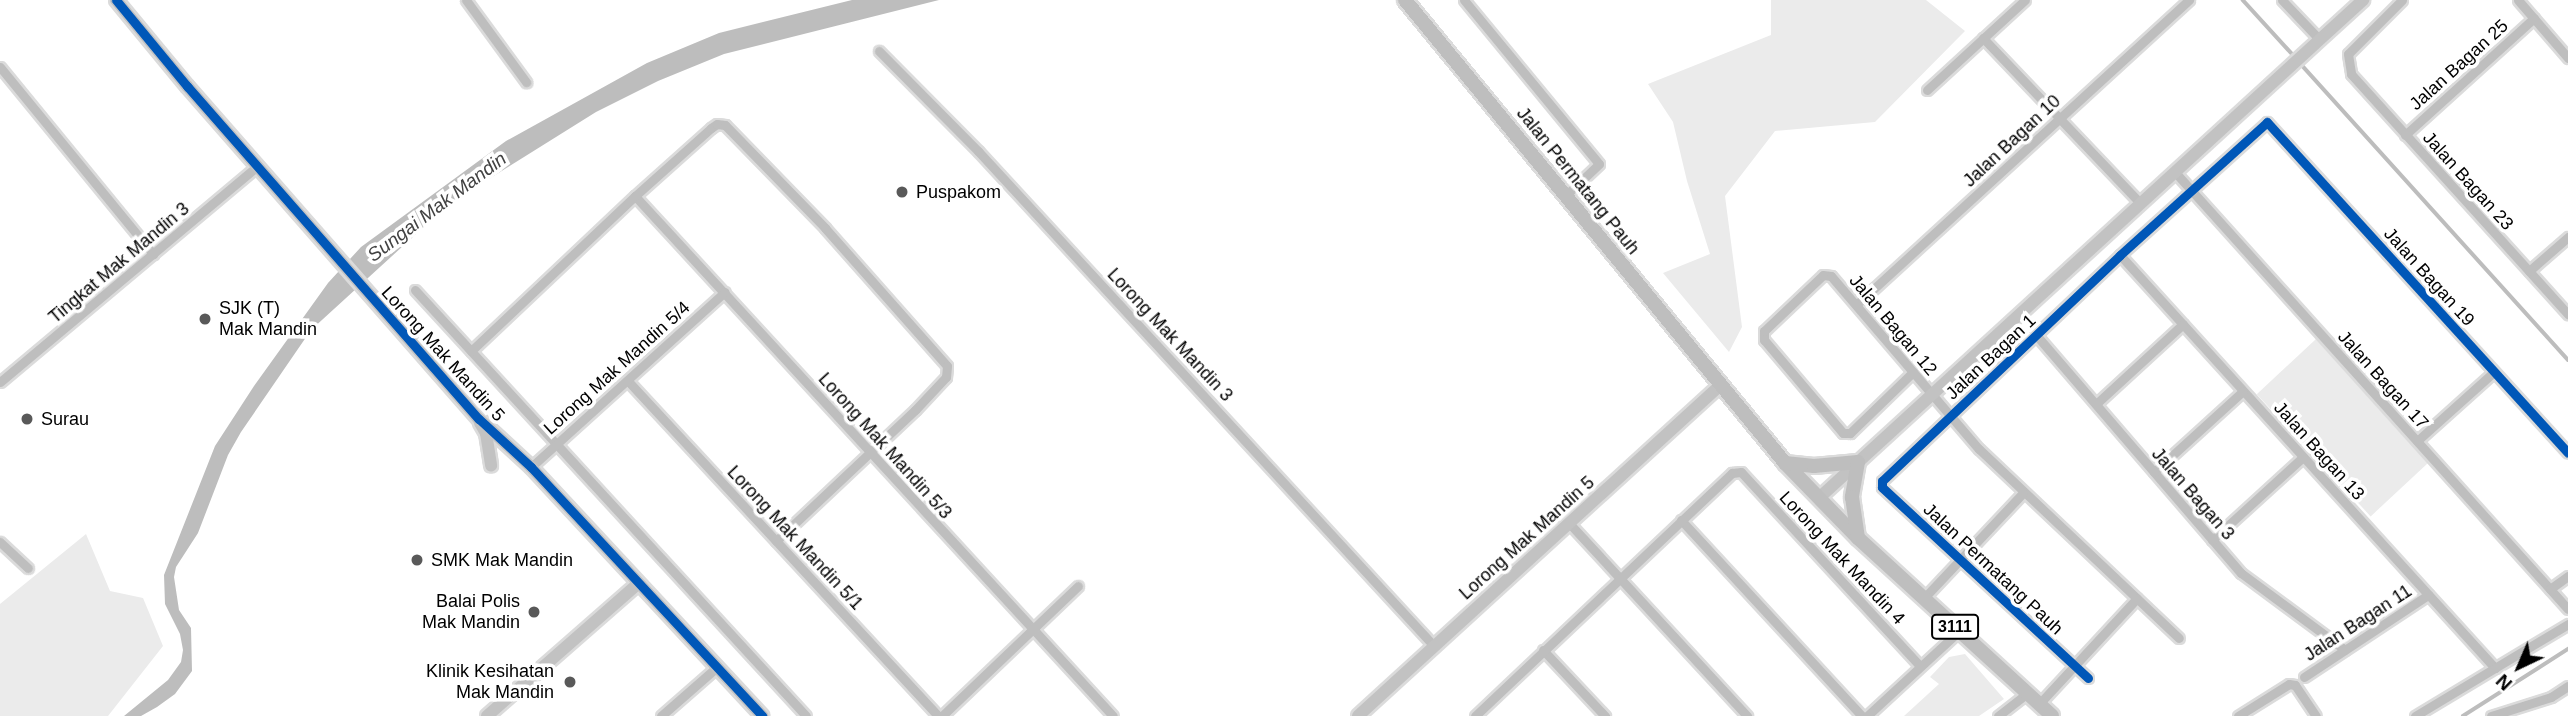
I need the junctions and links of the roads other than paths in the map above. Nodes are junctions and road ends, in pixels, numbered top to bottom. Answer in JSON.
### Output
{"nodes":[{"id":1,"x":116,"y":0,"type":"edge"},
{"id":2,"x":466,"y":0,"type":"edge"},
{"id":3,"x":1405,"y":0,"type":"edge"},
{"id":4,"x":1464,"y":0,"type":"edge"},
{"id":5,"x":2025,"y":0,"type":"edge"},
{"id":6,"x":2189,"y":0,"type":"edge"},
{"id":7,"x":2282,"y":0,"type":"edge"},
{"id":8,"x":2363,"y":0,"type":"edge"},
{"id":9,"x":2402,"y":0,"type":"edge"},
{"id":10,"x":2518,"y":0,"type":"edge"},
{"id":11,"x":2534,"y":18,"type":"junction"},
{"id":12,"x":1983,"y":38,"type":"junction"},
{"id":13,"x":2315,"y":42,"type":"junction"},
{"id":14,"x":879,"y":51,"type":"dead end"},
{"id":15,"x":2568,"y":58,"type":"edge"},
{"id":16,"x":0,"y":67,"type":"edge"},
{"id":17,"x":526,"y":82,"type":"dead end"},
{"id":18,"x":1927,"y":90,"type":"dead end"},
{"id":19,"x":2060,"y":118,"type":"junction"},
{"id":20,"x":2267,"y":122,"type":"joint"},
{"id":21,"x":2405,"y":135,"type":"junction"},
{"id":22,"x":257,"y":166,"type":"junction"},
{"id":23,"x":2174,"y":172,"type":"junction"},
{"id":24,"x":2192,"y":191,"type":"junction"},
{"id":25,"x":635,"y":196,"type":"junction"},
{"id":26,"x":1565,"y":196,"type":"junction"},
{"id":27,"x":2140,"y":203,"type":"junction"},
{"id":28,"x":2568,"y":237,"type":"edge"},
{"id":29,"x":153,"y":254,"type":"junction"},
{"id":30,"x":2120,"y":255,"type":"junction"},
{"id":31,"x":2529,"y":271,"type":"junction"},
{"id":32,"x":415,"y":290,"type":"dead end"},
{"id":33,"x":724,"y":292,"type":"junction"},
{"id":34,"x":1856,"y":305,"type":"junction"},
{"id":35,"x":2568,"y":314,"type":"edge"},
{"id":36,"x":2183,"y":324,"type":"junction"},
{"id":37,"x":2037,"y":336,"type":"junction"},
{"id":38,"x":471,"y":351,"type":"junction"},
{"id":39,"x":1913,"y":372,"type":"junction"},
{"id":40,"x":2494,"y":372,"type":"junction"},
{"id":41,"x":628,"y":381,"type":"junction"},
{"id":42,"x":0,"y":382,"type":"edge"},
{"id":43,"x":1720,"y":386,"type":"junction"},
{"id":44,"x":2243,"y":391,"type":"junction"},
{"id":45,"x":1931,"y":395,"type":"junction"},
{"id":46,"x":2096,"y":404,"type":"junction"},
{"id":47,"x":1949,"y":417,"type":"junction"},
{"id":48,"x":478,"y":419,"type":"junction"},
{"id":49,"x":2417,"y":441,"type":"junction"},
{"id":50,"x":556,"y":444,"type":"junction"},
{"id":51,"x":870,"y":453,"type":"junction"},
{"id":52,"x":2568,"y":453,"type":"edge"},
{"id":53,"x":2303,"y":457,"type":"junction"},
{"id":54,"x":1785,"y":463,"type":"junction"},
{"id":55,"x":1858,"y":463,"type":"junction"},
{"id":56,"x":491,"y":466,"type":"dead end"},
{"id":57,"x":531,"y":467,"type":"junction"},
{"id":58,"x":2154,"y":472,"type":"junction"},
{"id":59,"x":1882,"y":481,"type":"joint"},
{"id":60,"x":2023,"y":493,"type":"junction"},
{"id":61,"x":1819,"y":498,"type":"junction"},
{"id":62,"x":1681,"y":520,"type":"junction"},
{"id":63,"x":1569,"y":523,"type":"junction"},
{"id":64,"x":1858,"y":538,"type":"junction"},
{"id":65,"x":2212,"y":540,"type":"junction"},
{"id":66,"x":776,"y":541,"type":"junction"},
{"id":67,"x":0,"y":542,"type":"edge"},
{"id":68,"x":1959,"y":560,"type":"junction"},
{"id":69,"x":28,"y":568,"type":"dead end"},
{"id":70,"x":2568,"y":576,"type":"edge"},
{"id":71,"x":1619,"y":578,"type":"junction"},
{"id":72,"x":638,"y":584,"type":"junction"},
{"id":73,"x":1078,"y":586,"type":"dead end"},
{"id":74,"x":2550,"y":589,"type":"junction"},
{"id":75,"x":2428,"y":595,"type":"junction"},
{"id":76,"x":1924,"y":598,"type":"junction"},
{"id":77,"x":2137,"y":598,"type":"junction"},
{"id":78,"x":2568,"y":609,"type":"edge"},
{"id":79,"x":2568,"y":624,"type":"edge"},
{"id":80,"x":1032,"y":629,"type":"junction"},
{"id":81,"x":1959,"y":631,"type":"junction"},
{"id":82,"x":2179,"y":638,"type":"dead end"},
{"id":83,"x":1434,"y":646,"type":"junction"},
{"id":84,"x":1543,"y":650,"type":"junction"},
{"id":85,"x":2345,"y":650,"type":"junction"},
{"id":86,"x":2074,"y":665,"type":"junction"},
{"id":87,"x":1920,"y":666,"type":"junction"},
{"id":88,"x":717,"y":667,"type":"junction"},
{"id":89,"x":2495,"y":668,"type":"junction"},
{"id":90,"x":2304,"y":677,"type":"dead end"},
{"id":91,"x":2088,"y":678,"type":"dead end"},
{"id":92,"x":2568,"y":686,"type":"edge"},
{"id":93,"x":2033,"y":698,"type":"junction"},
{"id":94,"x":2004,"y":715,"type":"edge"},
{"id":95,"x":487,"y":716,"type":"edge"},
{"id":96,"x":661,"y":716,"type":"edge"},
{"id":97,"x":762,"y":716,"type":"edge"},
{"id":98,"x":806,"y":716,"type":"edge"},
{"id":99,"x":940,"y":716,"type":"edge"},
{"id":100,"x":1113,"y":716,"type":"edge"},
{"id":101,"x":1358,"y":716,"type":"edge"},
{"id":102,"x":1475,"y":716,"type":"edge"},
{"id":103,"x":1605,"y":716,"type":"edge"},
{"id":104,"x":1747,"y":716,"type":"edge"},
{"id":105,"x":1865,"y":716,"type":"edge"},
{"id":106,"x":2052,"y":716,"type":"edge"},
{"id":107,"x":2238,"y":716,"type":"edge"},
{"id":108,"x":2316,"y":716,"type":"edge"},
{"id":109,"x":2415,"y":716,"type":"edge"},
{"id":110,"x":2491,"y":716,"type":"edge"}],
"edges":[{"from":1,"to":22,"type":"street","name":"Lorong Mak Mandin 5"},
{"from":2,"to":17,"type":"street"},
{"from":3,"to":26,"type":"main road","name":"Jalan Permatang Pauh","number":"3111"},
{"from":4,"to":26,"type":"street"},
{"from":5,"to":12,"type":"street"},
{"from":6,"to":19,"type":"street","name":"Jalan Bagan 10"},
{"from":7,"to":13,"type":"street"},
{"from":8,"to":13,"type":"street","name":"Jalan Bagan 1"},
{"from":9,"to":21,"type":"street","name":"Jalan Bagan 23"},
{"from":10,"to":11,"type":"street"},
{"from":11,"to":15,"type":"street"},
{"from":11,"to":21,"type":"street","name":"Jalan Bagan 25"},
{"from":12,"to":18,"type":"street"},
{"from":12,"to":19,"type":"street"},
{"from":13,"to":23,"type":"street","name":"Jalan Bagan 1"},
{"from":14,"to":83,"type":"street","name":"Lorong Mak Mandin 3"},
{"from":16,"to":29,"type":"street"},
{"from":19,"to":27,"type":"street"},
{"from":19,"to":34,"type":"street","name":"Jalan Bagan 10"},
{"from":20,"to":24,"type":"street","name":"Jalan Bagan 1"},
{"from":20,"to":40,"type":"street","name":"Jalan Bagan 19"},
{"from":21,"to":31,"type":"street","name":"Jalan Bagan 23"},
{"from":22,"to":29,"type":"street","name":"Tingkat Mak Mandin 3"},
{"from":22,"to":48,"type":"street","name":"Lorong Mak Mandin 5"},
{"from":23,"to":24,"type":"street","name":"Jalan Bagan 17"},
{"from":23,"to":27,"type":"street","name":"Jalan Bagan 1"},
{"from":24,"to":30,"type":"street","name":"Jalan Bagan 1"},
{"from":24,"to":49,"type":"street","name":"Jalan Bagan 17"},
{"from":25,"to":33,"type":"street","name":"Lorong Mak Mandin 5/3"},
{"from":25,"to":38,"type":"street"},
{"from":25,"to":51,"type":"street"},
{"from":26,"to":43,"type":"main road","name":"Jalan Permatang Pauh","number":"3111"},
{"from":27,"to":45,"type":"street","name":"Jalan Bagan 1"},
{"from":28,"to":31,"type":"street"},
{"from":29,"to":42,"type":"street","name":"Tingkat Mak Mandin 3"},
{"from":30,"to":36,"type":"street","name":"Jalan Bagan 13"},
{"from":30,"to":37,"type":"street","name":"Jalan Bagan 1"},
{"from":31,"to":35,"type":"street","name":"Jalan Bagan 23"},
{"from":32,"to":38,"type":"street"},
{"from":33,"to":41,"type":"street","name":"Lorong Mak Mandin 5/4"},
{"from":33,"to":51,"type":"street","name":"Lorong Mak Mandin 5/3"},
{"from":34,"to":39,"type":"street","name":"Jalan Bagan 12"},
{"from":34,"to":39,"type":"street","name":"Jalan Bagan 12"},
{"from":36,"to":44,"type":"street","name":"Jalan Bagan 13"},
{"from":36,"to":46,"type":"street"},
{"from":37,"to":46,"type":"street","name":"Jalan Bagan 3"},
{"from":37,"to":47,"type":"street","name":"Jalan Bagan 1"},
{"from":38,"to":50,"type":"street"},
{"from":39,"to":45,"type":"street","name":"Jalan Bagan 12"},
{"from":40,"to":49,"type":"street"},
{"from":40,"to":52,"type":"street","name":"Jalan Bagan 19"},
{"from":41,"to":50,"type":"street","name":"Lorong Mak Mandin 5/4"},
{"from":41,"to":66,"type":"street","name":"Lorong Mak Mandin 5/1"},
{"from":43,"to":54,"type":"main road","name":"Jalan Permatang Pauh","number":"3111"},
{"from":43,"to":63,"type":"street","name":"Lorong Mak Mandin 5"},
{"from":44,"to":53,"type":"street","name":"Jalan Bagan 13"},
{"from":44,"to":58,"type":"street"},
{"from":45,"to":47,"type":"street"},
{"from":45,"to":55,"type":"street","name":"Jalan Bagan 1"},
{"from":46,"to":58,"type":"street","name":"Jalan Bagan 3"},
{"from":47,"to":59,"type":"street","name":"Jalan Bagan 1"},
{"from":47,"to":60,"type":"street"},
{"from":48,"to":56,"type":"street"},
{"from":48,"to":57,"type":"street","name":"Lorong Mak Mandin 5"},
{"from":49,"to":74,"type":"street","name":"Jalan Bagan 17"},
{"from":50,"to":57,"type":"street","name":"Lorong Mak Mandin 5/4"},
{"from":50,"to":98,"type":"street"},
{"from":51,"to":66,"type":"street"},
{"from":51,"to":80,"type":"street","name":"Lorong Mak Mandin 5/3"},
{"from":53,"to":65,"type":"street"},
{"from":53,"to":75,"type":"street","name":"Jalan Bagan 13"},
{"from":54,"to":55,"type":"main road"},
{"from":54,"to":61,"type":"main road","name":"Jalan Permatang Pauh","number":"3111"},
{"from":55,"to":61,"type":"street","name":"Jalan Bagan 1"},
{"from":55,"to":64,"type":"main road"},
{"from":57,"to":72,"type":"street","name":"Lorong Mak Mandin 5"},
{"from":58,"to":65,"type":"street","name":"Jalan Bagan 3"},
{"from":59,"to":68,"type":"street","name":"Jalan Permatang Pauh"},
{"from":60,"to":68,"type":"street","name":"Jalan Permatang Pauh"},
{"from":60,"to":77,"type":"street"},
{"from":61,"to":64,"type":"main road","name":"Jalan Permatang Pauh","number":"3111"},
{"from":62,"to":71,"type":"street"},
{"from":62,"to":87,"type":"street","name":"Lorong Mak Mandin 4"},
{"from":62,"to":105,"type":"street"},
{"from":63,"to":71,"type":"street"},
{"from":63,"to":83,"type":"street","name":"Lorong Mak Mandin 5"},
{"from":64,"to":76,"type":"main road","name":"Jalan Permatang Pauh","number":"3111"},
{"from":65,"to":85,"type":"street","name":"Jalan Bagan 3"},
{"from":66,"to":99,"type":"street","name":"Lorong Mak Mandin 5/1"},
{"from":67,"to":69,"type":"street"},
{"from":68,"to":76,"type":"street","name":"Jalan Permatang Pauh"},
{"from":68,"to":86,"type":"street","name":"Jalan Permatang Pauh"},
{"from":70,"to":74,"type":"street"},
{"from":71,"to":84,"type":"street"},
{"from":71,"to":104,"type":"street"},
{"from":72,"to":88,"type":"street","name":"Lorong Mak Mandin 5"},
{"from":72,"to":95,"type":"street"},
{"from":73,"to":80,"type":"street"},
{"from":74,"to":78,"type":"street","name":"Jalan Bagan 17"},
{"from":75,"to":85,"type":"street","name":"Jalan Bagan 11"},
{"from":75,"to":89,"type":"street","name":"Jalan Bagan 13"},
{"from":76,"to":81,"type":"main road","name":"Jalan Permatang Pauh","number":"3111"},
{"from":77,"to":82,"type":"street"},
{"from":77,"to":86,"type":"street"},
{"from":79,"to":89,"type":"street"},
{"from":80,"to":99,"type":"street"},
{"from":80,"to":100,"type":"street","name":"Lorong Mak Mandin 5/3"},
{"from":81,"to":87,"type":"street"},
{"from":81,"to":93,"type":"main road","name":"Jalan Permatang Pauh","number":"3111"},
{"from":83,"to":101,"type":"street","name":"Lorong Mak Mandin 5"},
{"from":84,"to":102,"type":"street"},
{"from":84,"to":103,"type":"street"},
{"from":85,"to":90,"type":"street","name":"Jalan Bagan 11"},
{"from":86,"to":91,"type":"street","name":"Jalan Permatang Pauh"},
{"from":86,"to":93,"type":"street"},
{"from":87,"to":105,"type":"street"},
{"from":88,"to":96,"type":"street"},
{"from":88,"to":97,"type":"street","name":"Lorong Mak Mandin 5"},
{"from":89,"to":109,"type":"street"},
{"from":92,"to":110,"type":"street"},
{"from":93,"to":94,"type":"street"},
{"from":93,"to":106,"type":"main road","name":"Jalan Permatang Pauh","number":"3111"},
{"from":107,"to":108,"type":"street"}]}
